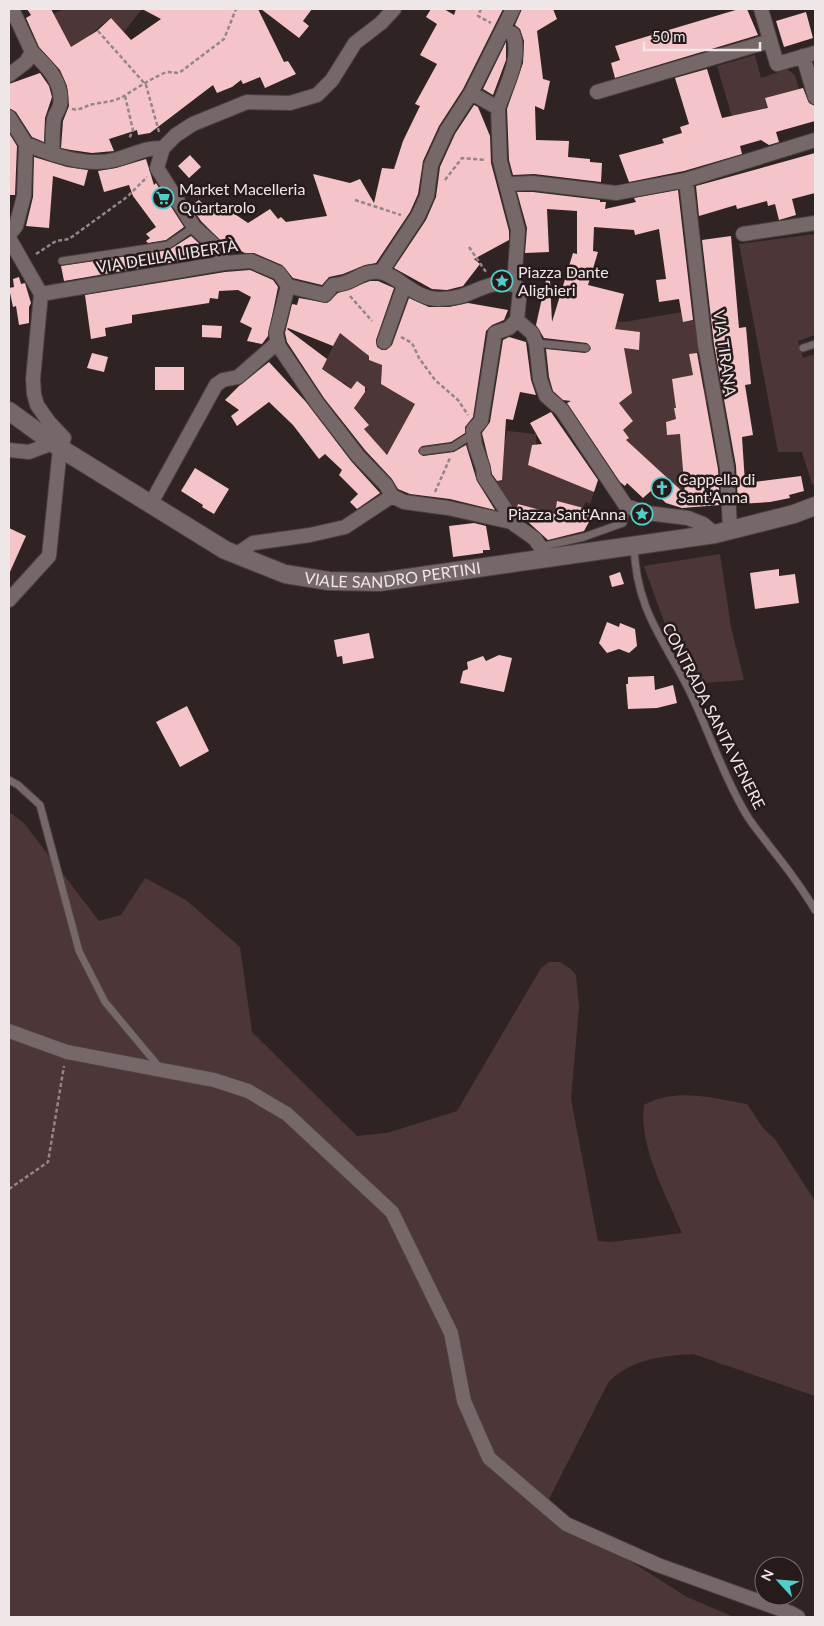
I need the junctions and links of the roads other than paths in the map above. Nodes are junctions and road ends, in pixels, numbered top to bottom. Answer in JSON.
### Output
{"nodes":[{"id":1,"x":12,"y":9,"type":"edge"},
{"id":2,"x":394,"y":9,"type":"edge"},
{"id":3,"x":513,"y":9,"type":"edge"},
{"id":4,"x":761,"y":9,"type":"edge"},
{"id":5,"x":503,"y":29,"type":"junction"},
{"id":6,"x":770,"y":41,"type":"junction"},
{"id":7,"x":32,"y":52,"type":"junction"},
{"id":8,"x":809,"y":54,"type":"edge"},
{"id":9,"x":9,"y":75,"type":"edge"},
{"id":10,"x":598,"y":92,"type":"dead end"},
{"id":11,"x":471,"y":94,"type":"junction"},
{"id":12,"x":815,"y":97,"type":"edge"},
{"id":13,"x":498,"y":108,"type":"junction"},
{"id":14,"x":9,"y":117,"type":"edge"},
{"id":15,"x":815,"y":140,"type":"edge"},
{"id":16,"x":26,"y":144,"type":"junction"},
{"id":17,"x":163,"y":148,"type":"junction"},
{"id":18,"x":52,"y":154,"type":"junction"},
{"id":19,"x":686,"y":180,"type":"junction"},
{"id":20,"x":507,"y":184,"type":"junction"},
{"id":21,"x":815,"y":223,"type":"edge"},
{"id":22,"x":194,"y":227,"type":"junction"},
{"id":23,"x":743,"y":234,"type":"dead end"},
{"id":24,"x":9,"y":236,"type":"edge"},
{"id":25,"x":62,"y":261,"type":"dead end"},
{"id":26,"x":224,"y":263,"type":"junction"},
{"id":27,"x":381,"y":272,"type":"junction"},
{"id":28,"x":514,"y":284,"type":"junction"},
{"id":29,"x":288,"y":286,"type":"junction"},
{"id":30,"x":404,"y":286,"type":"junction"},
{"id":31,"x":41,"y":294,"type":"junction"},
{"id":32,"x":517,"y":320,"type":"junction"},
{"id":33,"x":387,"y":336,"type":"road end"},
{"id":34,"x":534,"y":338,"type":"junction"},
{"id":35,"x":278,"y":342,"type":"junction"},
{"id":36,"x":815,"y":344,"type":"edge"},
{"id":37,"x":586,"y":348,"type":"dead end"},
{"id":38,"x":803,"y":348,"type":"dead end"},
{"id":39,"x":9,"y":411,"type":"edge"},
{"id":40,"x":474,"y":433,"type":"junction"},
{"id":41,"x":56,"y":445,"type":"junction"},
{"id":42,"x":9,"y":450,"type":"edge"},
{"id":43,"x":423,"y":451,"type":"dead end"},
{"id":44,"x":392,"y":496,"type":"junction"},
{"id":45,"x":150,"y":505,"type":"junction"},
{"id":46,"x":626,"y":506,"type":"junction"},
{"id":47,"x":815,"y":506,"type":"edge"},
{"id":48,"x":511,"y":522,"type":"junction"},
{"id":49,"x":722,"y":532,"type":"junction"},
{"id":50,"x":634,"y":546,"type":"junction"},
{"id":51,"x":543,"y":552,"type":"junction"},
{"id":52,"x":237,"y":554,"type":"junction"},
{"id":53,"x":9,"y":600,"type":"edge"},
{"id":54,"x":9,"y":780,"type":"edge"},
{"id":55,"x":815,"y":910,"type":"edge"},
{"id":56,"x":9,"y":1032,"type":"edge"},
{"id":57,"x":163,"y":1070,"type":"junction"},
{"id":58,"x":798,"y":1617,"type":"edge"}],
"edges":[{"from":1,"to":7,"type":"street"},
{"from":2,"to":17,"type":"street"},
{"from":3,"to":5,"type":"street"},
{"from":4,"to":6,"type":"street"},
{"from":5,"to":11,"type":"street"},
{"from":5,"to":13,"type":"street"},
{"from":6,"to":8,"type":"street"},
{"from":6,"to":10,"type":"street"},
{"from":7,"to":9,"type":"street"},
{"from":7,"to":18,"type":"street"},
{"from":8,"to":12,"type":"street"},
{"from":11,"to":13,"type":"street"},
{"from":11,"to":27,"type":"street"},
{"from":13,"to":20,"type":"street"},
{"from":14,"to":16,"type":"street"},
{"from":15,"to":19,"type":"street"},
{"from":16,"to":18,"type":"street"},
{"from":16,"to":24,"type":"street"},
{"from":17,"to":18,"type":"street"},
{"from":17,"to":22,"type":"street"},
{"from":19,"to":20,"type":"street"},
{"from":19,"to":49,"type":"street","name":"VIA TIRANA"},
{"from":20,"to":28,"type":"street"},
{"from":21,"to":23,"type":"street"},
{"from":22,"to":25,"type":"lane"},
{"from":22,"to":26,"type":"street"},
{"from":24,"to":31,"type":"street"},
{"from":26,"to":29,"type":"street","name":"VIA DELLA LIBERTÀ"},
{"from":26,"to":31,"type":"street","name":"VIA DELLA LIBERTÀ"},
{"from":27,"to":29,"type":"street"},
{"from":27,"to":30,"type":"street"},
{"from":28,"to":30,"type":"street"},
{"from":28,"to":32,"type":"street"},
{"from":29,"to":35,"type":"street"},
{"from":30,"to":33,"type":"street"},
{"from":31,"to":41,"type":"street"},
{"from":32,"to":34,"type":"street"},
{"from":32,"to":40,"type":"street"},
{"from":34,"to":37,"type":"lane"},
{"from":34,"to":46,"type":"street"},
{"from":35,"to":44,"type":"street"},
{"from":35,"to":45,"type":"street"},
{"from":36,"to":38,"type":"lane"},
{"from":39,"to":41,"type":"street","name":"VIALE SANDRO PERTINI"},
{"from":40,"to":43,"type":"lane"},
{"from":40,"to":48,"type":"street"},
{"from":41,"to":42,"type":"street"},
{"from":41,"to":45,"type":"street","name":"VIALE SANDRO PERTINI"},
{"from":41,"to":53,"type":"street"},
{"from":44,"to":48,"type":"street"},
{"from":44,"to":52,"type":"street"},
{"from":45,"to":52,"type":"street","name":"VIALE SANDRO PERTINI"},
{"from":46,"to":49,"type":"street"},
{"from":46,"to":51,"type":"lane"},
{"from":47,"to":49,"type":"street","name":"VIALE SANDRO PERTINI"},
{"from":48,"to":51,"type":"street"},
{"from":49,"to":50,"type":"street","name":"VIALE SANDRO PERTINI"},
{"from":50,"to":51,"type":"street","name":"VIALE SANDRO PERTINI"},
{"from":50,"to":55,"type":"lane","name":"CONTRADA SANTA VENERE"},
{"from":51,"to":52,"type":"street","name":"VIALE SANDRO PERTINI"},
{"from":54,"to":57,"type":"lane"},
{"from":56,"to":57,"type":"street"},
{"from":57,"to":58,"type":"street"}]}
